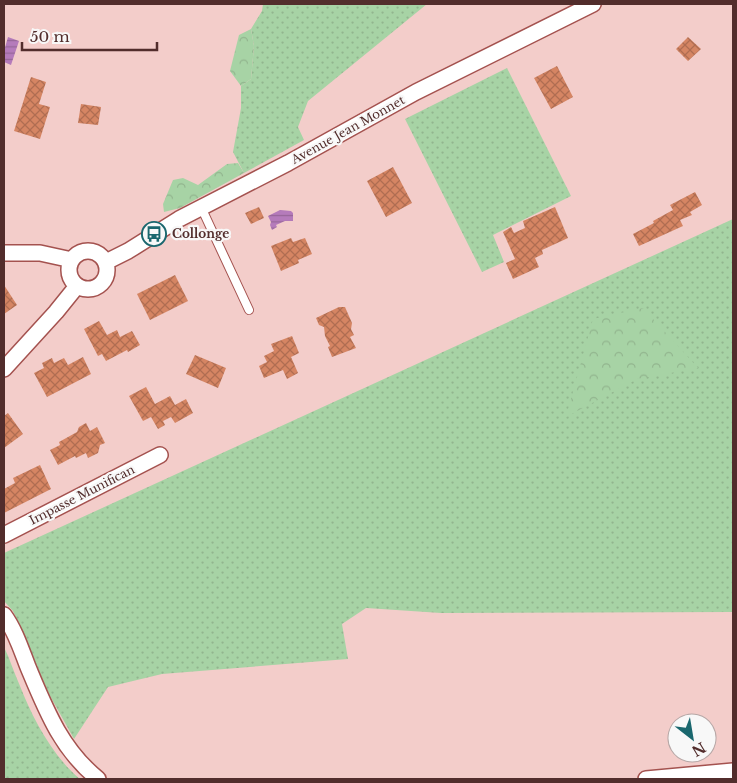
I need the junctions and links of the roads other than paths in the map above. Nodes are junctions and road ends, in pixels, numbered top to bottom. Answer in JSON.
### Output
{"nodes":[{"id":1,"x":593,"y":4,"type":"edge"},
{"id":2,"x":201,"y":207,"type":"junction"},
{"id":3,"x":4,"y":253,"type":"edge"},
{"id":4,"x":72,"y":260,"type":"junction"},
{"id":5,"x":106,"y":262,"type":"junction"},
{"id":6,"x":77,"y":286,"type":"junction"},
{"id":7,"x":249,"y":310,"type":"dead end"},
{"id":8,"x":4,"y":369,"type":"edge"},
{"id":9,"x":160,"y":455,"type":"dead end"},
{"id":10,"x":4,"y":535,"type":"edge"},
{"id":11,"x":4,"y":615,"type":"edge"},
{"id":12,"x":733,"y":771,"type":"edge"},
{"id":13,"x":98,"y":779,"type":"edge"},
{"id":14,"x":646,"y":779,"type":"edge"}],
"edges":[{"from":1,"to":2,"type":"street","name":"Avenue Jean Monnet"},
{"from":2,"to":5,"type":"street","name":"Avenue Jean Monnet"},
{"from":2,"to":7,"type":"lane"},
{"from":3,"to":4,"type":"street"},
{"from":4,"to":5,"type":"street"},
{"from":4,"to":6,"type":"street"},
{"from":5,"to":6,"type":"street"},
{"from":6,"to":8,"type":"street"},
{"from":9,"to":10,"type":"street","name":"Impasse Munifican"},
{"from":11,"to":13,"type":"street"},
{"from":12,"to":14,"type":"street"}]}
